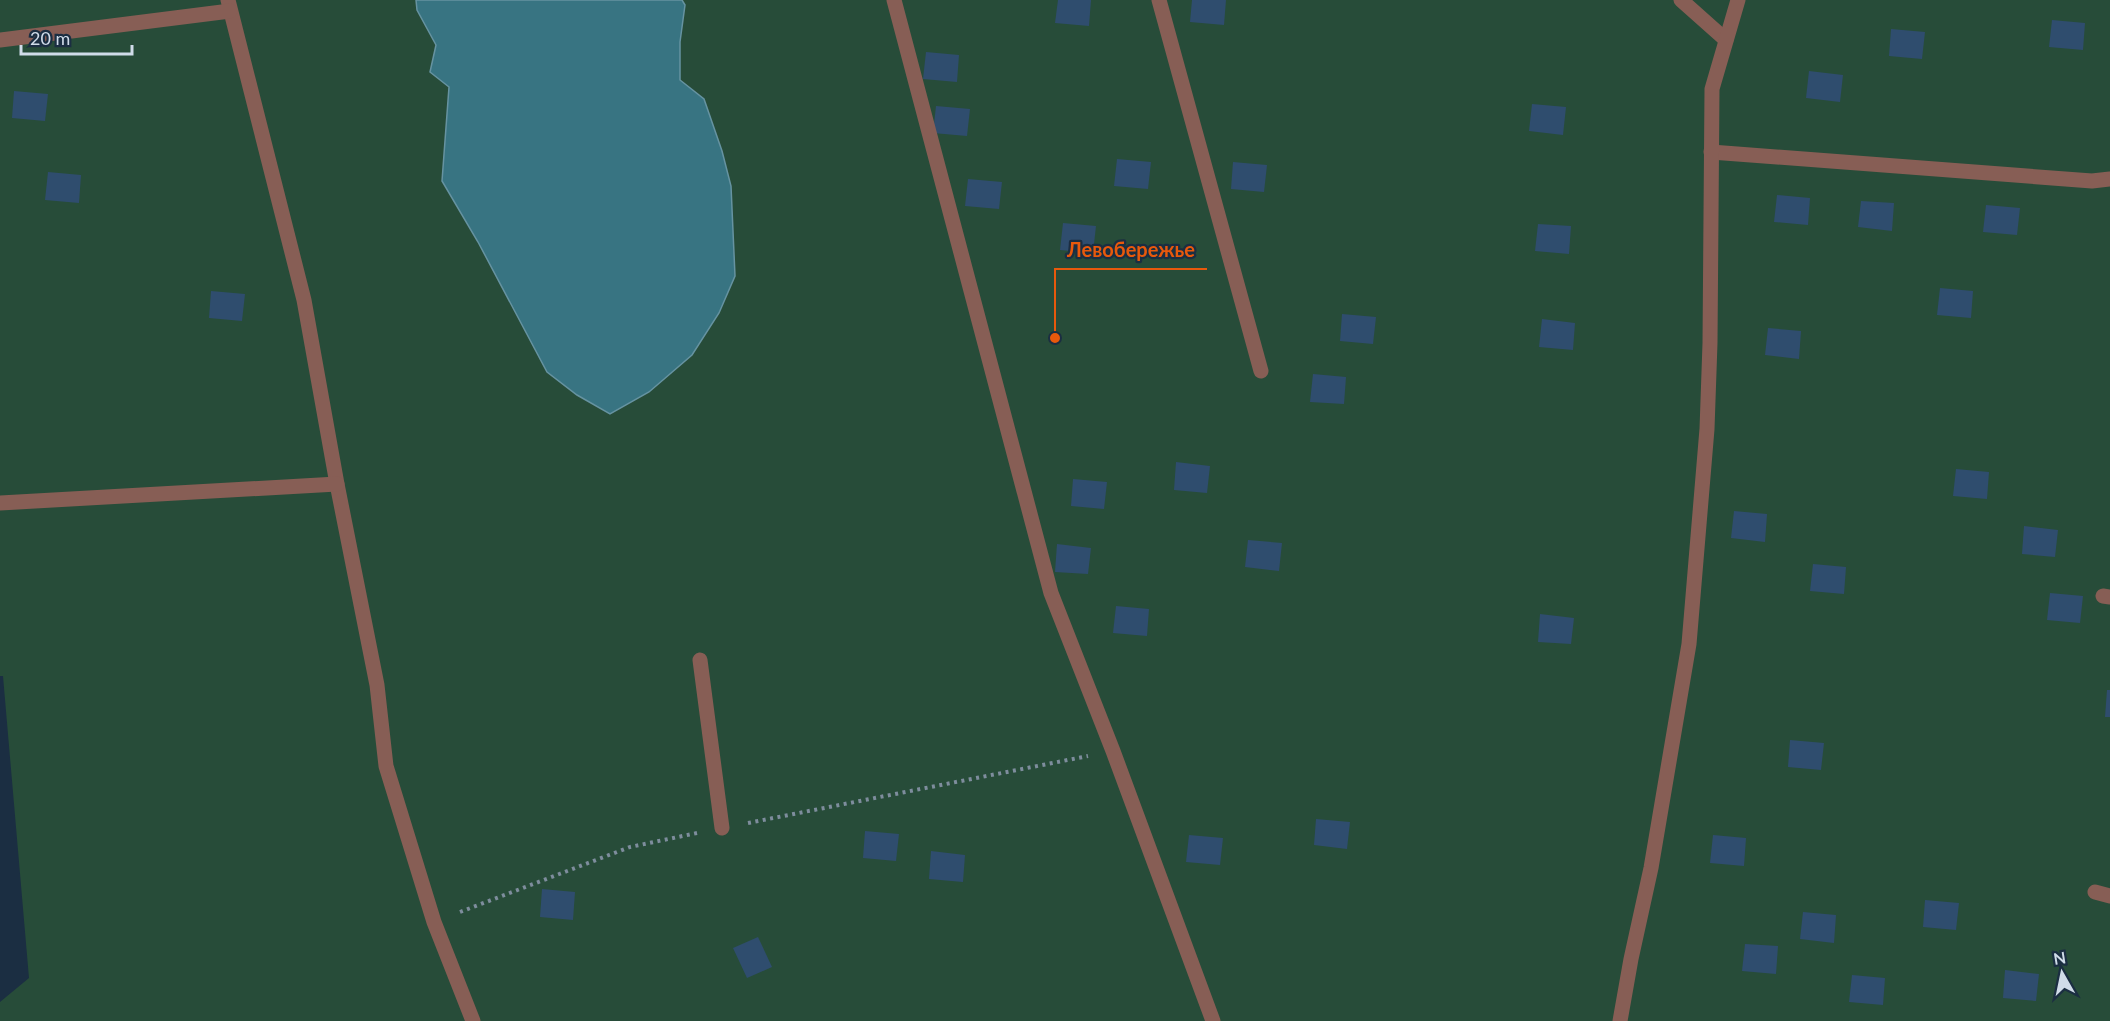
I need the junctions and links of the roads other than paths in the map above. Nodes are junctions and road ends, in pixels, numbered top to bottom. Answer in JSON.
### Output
{"nodes":[{"id":1,"x":894,"y":0,"type":"edge"},
{"id":2,"x":1159,"y":0,"type":"edge"},
{"id":3,"x":1681,"y":0,"type":"edge"},
{"id":4,"x":1738,"y":0,"type":"edge"},
{"id":5,"x":229,"y":5,"type":"edge"},
{"id":6,"x":0,"y":40,"type":"edge"},
{"id":7,"x":1726,"y":40,"type":"junction"},
{"id":8,"x":1711,"y":152,"type":"junction"},
{"id":9,"x":2110,"y":179,"type":"edge"},
{"id":10,"x":1261,"y":371,"type":"dead end"},
{"id":11,"x":337,"y":484,"type":"junction"},
{"id":12,"x":0,"y":503,"type":"edge"},
{"id":13,"x":700,"y":660,"type":"dead end"},
{"id":14,"x":722,"y":828,"type":"road end"},
{"id":15,"x":2095,"y":892,"type":"dead end"},
{"id":16,"x":2110,"y":896,"type":"edge"},
{"id":17,"x":473,"y":1021,"type":"edge"},
{"id":18,"x":1213,"y":1021,"type":"edge"},
{"id":19,"x":1620,"y":1021,"type":"edge"}],
"edges":[{"from":1,"to":18,"type":"street"},
{"from":2,"to":10,"type":"street"},
{"from":3,"to":7,"type":"street"},
{"from":4,"to":7,"type":"street"},
{"from":5,"to":6,"type":"street"},
{"from":5,"to":11,"type":"street"},
{"from":7,"to":8,"type":"street"},
{"from":8,"to":9,"type":"street"},
{"from":8,"to":19,"type":"street"},
{"from":11,"to":12,"type":"street"},
{"from":11,"to":17,"type":"street"},
{"from":13,"to":14,"type":"street"},
{"from":15,"to":16,"type":"street"}]}
